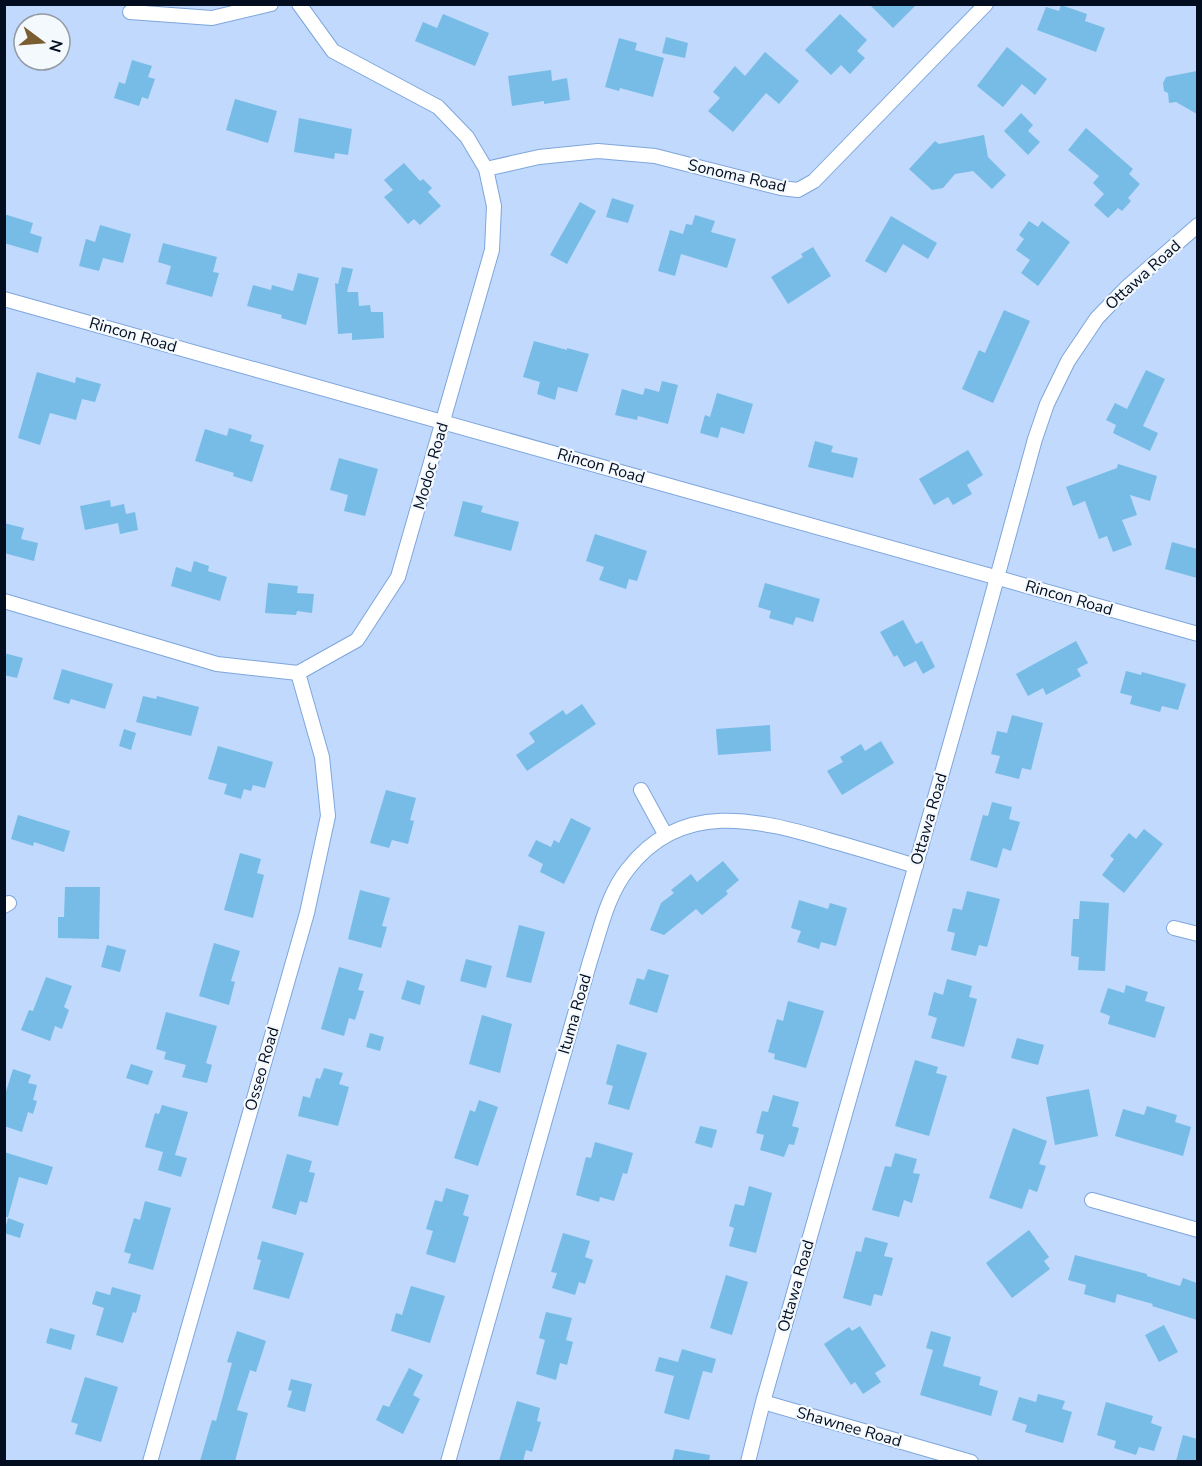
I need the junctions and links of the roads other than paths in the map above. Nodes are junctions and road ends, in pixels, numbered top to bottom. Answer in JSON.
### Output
{"nodes":[{"id":1,"x":271,"y":4,"type":"edge"},
{"id":2,"x":299,"y":4,"type":"edge"},
{"id":3,"x":986,"y":4,"type":"edge"},
{"id":4,"x":130,"y":12,"type":"dead end"},
{"id":5,"x":486,"y":170,"type":"junction"},
{"id":6,"x":1197,"y":225,"type":"edge"},
{"id":7,"x":4,"y":299,"type":"edge"},
{"id":8,"x":444,"y":422,"type":"junction"},
{"id":9,"x":997,"y":578,"type":"junction"},
{"id":10,"x":4,"y":601,"type":"edge"},
{"id":11,"x":1197,"y":634,"type":"edge"},
{"id":12,"x":298,"y":673,"type":"junction"},
{"id":13,"x":641,"y":790,"type":"dead end"},
{"id":14,"x":665,"y":834,"type":"junction"},
{"id":15,"x":916,"y":866,"type":"junction"},
{"id":16,"x":1174,"y":928,"type":"dead end"},
{"id":17,"x":1197,"y":934,"type":"edge"},
{"id":18,"x":1092,"y":1200,"type":"dead end"},
{"id":19,"x":1197,"y":1230,"type":"edge"},
{"id":20,"x":763,"y":1402,"type":"junction"},
{"id":21,"x":150,"y":1461,"type":"edge"},
{"id":22,"x":448,"y":1461,"type":"edge"},
{"id":23,"x":748,"y":1461,"type":"edge"},
{"id":24,"x":971,"y":1461,"type":"edge"}],
"edges":[{"from":1,"to":4,"type":"street"},
{"from":2,"to":5,"type":"street","name":"Modoc Road"},
{"from":3,"to":5,"type":"street","name":"Sonoma Road"},
{"from":5,"to":8,"type":"street","name":"Modoc Road"},
{"from":6,"to":9,"type":"street","name":"Ottawa Road"},
{"from":7,"to":8,"type":"street","name":"Rincon Road"},
{"from":8,"to":9,"type":"street","name":"Rincon Road"},
{"from":8,"to":12,"type":"street","name":"Modoc Road"},
{"from":9,"to":11,"type":"street","name":"Rincon Road"},
{"from":9,"to":15,"type":"street","name":"Ottawa Road"},
{"from":10,"to":12,"type":"street"},
{"from":12,"to":21,"type":"street","name":"Osseo Road"},
{"from":13,"to":14,"type":"street"},
{"from":14,"to":15,"type":"street","name":"Ituma Road"},
{"from":14,"to":22,"type":"street","name":"Ituma Road"},
{"from":15,"to":20,"type":"street","name":"Ottawa Road"},
{"from":16,"to":17,"type":"street"},
{"from":18,"to":19,"type":"street"},
{"from":20,"to":23,"type":"street","name":"Ottawa Road"},
{"from":20,"to":24,"type":"street","name":"Shawnee Road"}]}
